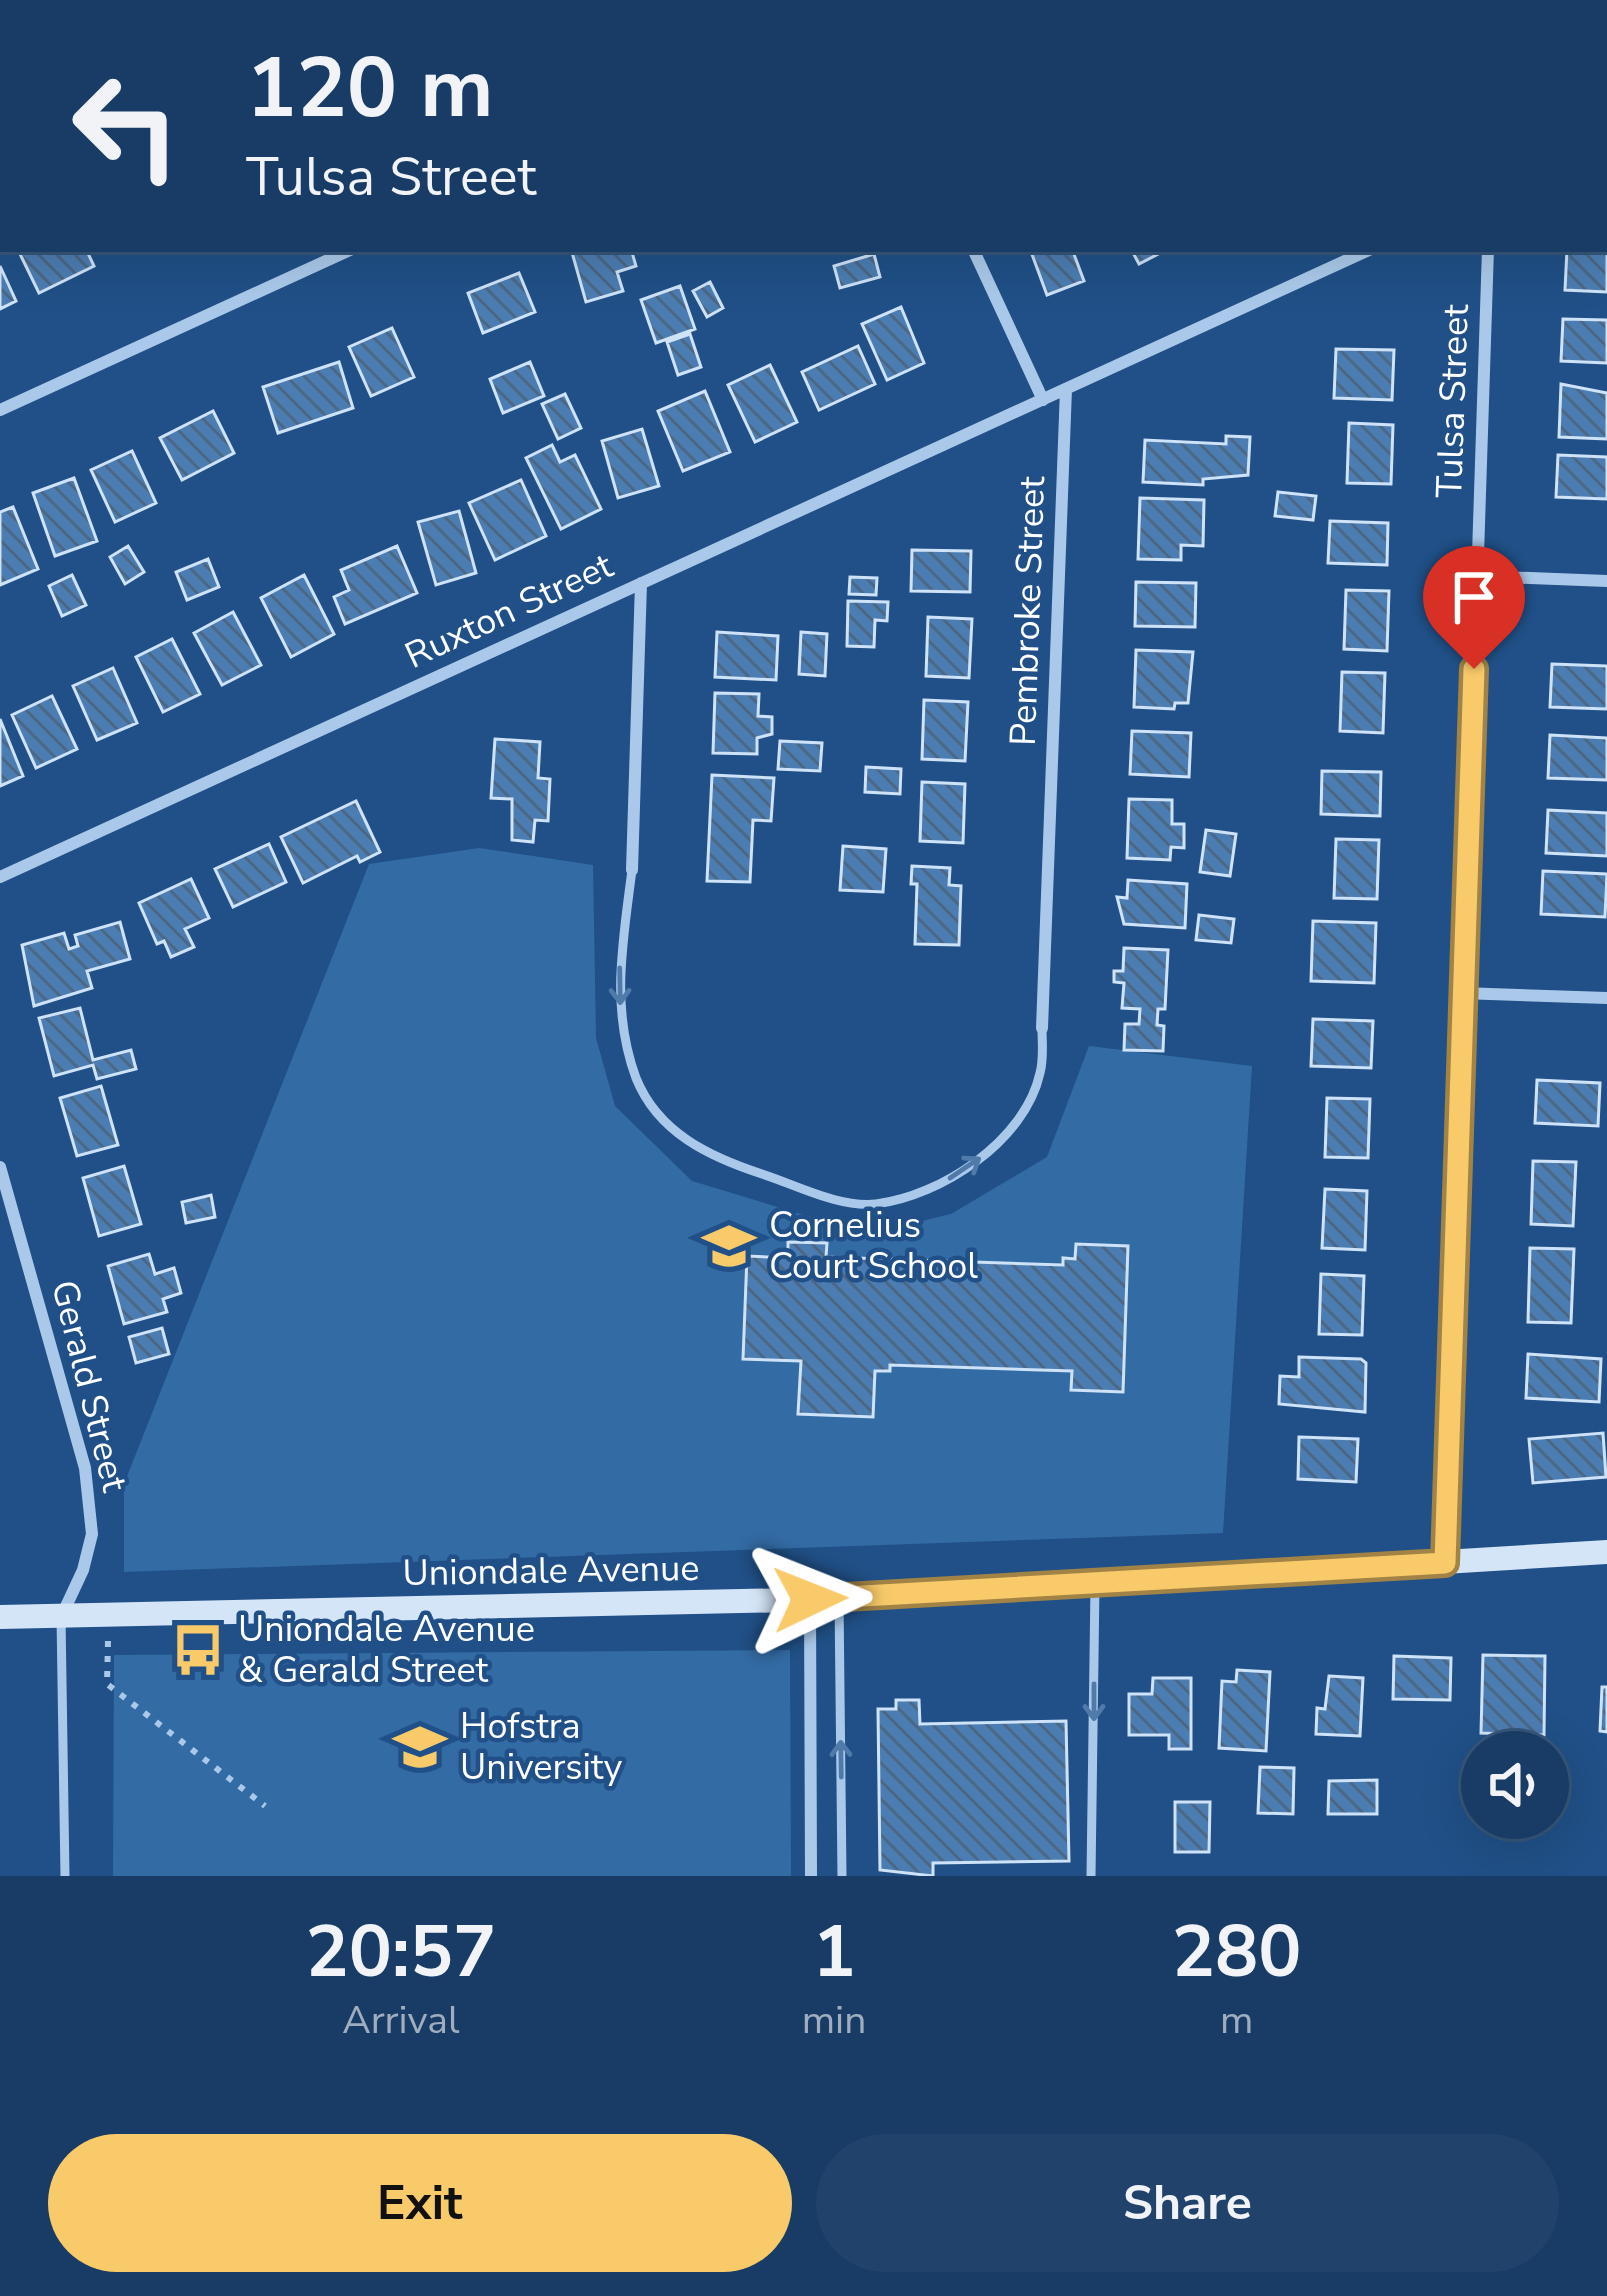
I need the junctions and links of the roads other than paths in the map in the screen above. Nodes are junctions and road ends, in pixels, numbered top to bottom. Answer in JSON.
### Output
{"nodes":[{"id":1,"x":345,"y":252,"type":"edge"},
{"id":2,"x":974,"y":252,"type":"edge"},
{"id":3,"x":1364,"y":252,"type":"edge"},
{"id":4,"x":1488,"y":252,"type":"edge"},
{"id":5,"x":1066,"y":389,"type":"junction"},
{"id":6,"x":1043,"y":400,"type":"junction"},
{"id":7,"x":0,"y":410,"type":"edge"},
{"id":8,"x":1477,"y":576,"type":"junction"},
{"id":9,"x":1607,"y":581,"type":"edge"},
{"id":10,"x":641,"y":584,"type":"junction"},
{"id":11,"x":632,"y":870,"type":"joint"},
{"id":12,"x":0,"y":878,"type":"edge"},
{"id":13,"x":1461,"y":993,"type":"junction"},
{"id":14,"x":1607,"y":998,"type":"edge"},
{"id":15,"x":1042,"y":1028,"type":"joint"},
{"id":16,"x":0,"y":1167,"type":"edge"},
{"id":17,"x":1607,"y":1552,"type":"edge"},
{"id":18,"x":1445,"y":1563,"type":"junction"},
{"id":19,"x":1095,"y":1585,"type":"junction"},
{"id":20,"x":839,"y":1598,"type":"junction"},
{"id":21,"x":810,"y":1599,"type":"junction"},
{"id":22,"x":0,"y":1617,"type":"edge"},
{"id":23,"x":61,"y":1617,"type":"junction"},
{"id":24,"x":65,"y":1876,"type":"edge"},
{"id":25,"x":811,"y":1876,"type":"edge"},
{"id":26,"x":842,"y":1876,"type":"edge"},
{"id":27,"x":1090,"y":1876,"type":"edge"}],
"edges":[{"from":1,"to":7,"type":"street"},
{"from":2,"to":6,"type":"street"},
{"from":3,"to":5,"type":"street"},
{"from":4,"to":8,"type":"street","name":"Tulsa Street"},
{"from":5,"to":6,"type":"street"},
{"from":5,"to":15,"type":"street","name":"Pembroke Street"},
{"from":6,"to":10,"type":"street","name":"Ruxton Street"},
{"from":8,"to":9,"type":"street"},
{"from":8,"to":13,"type":"street","name":"Tulsa Street"},
{"from":10,"to":11,"type":"street"},
{"from":10,"to":12,"type":"street","name":"Ruxton Street"},
{"from":11,"to":15,"type":"lane","one_way":true},
{"from":13,"to":14,"type":"street"},
{"from":13,"to":18,"type":"street","name":"Tulsa Street"},
{"from":16,"to":23,"type":"street","name":"Gerald Street"},
{"from":17,"to":18,"type":"main road","name":"Uniondale Avenue"},
{"from":18,"to":19,"type":"main road","name":"Uniondale Avenue"},
{"from":19,"to":20,"type":"main road","name":"Uniondale Avenue"},
{"from":19,"to":27,"type":"lane","one_way":true},
{"from":20,"to":21,"type":"main road","name":"Uniondale Avenue"},
{"from":26,"to":20,"type":"lane","one_way":true},
{"from":21,"to":23,"type":"main road","name":"Uniondale Avenue"},
{"from":21,"to":25,"type":"street"},
{"from":22,"to":23,"type":"main road","name":"Uniondale Avenue"},
{"from":23,"to":24,"type":"lane"}]}
